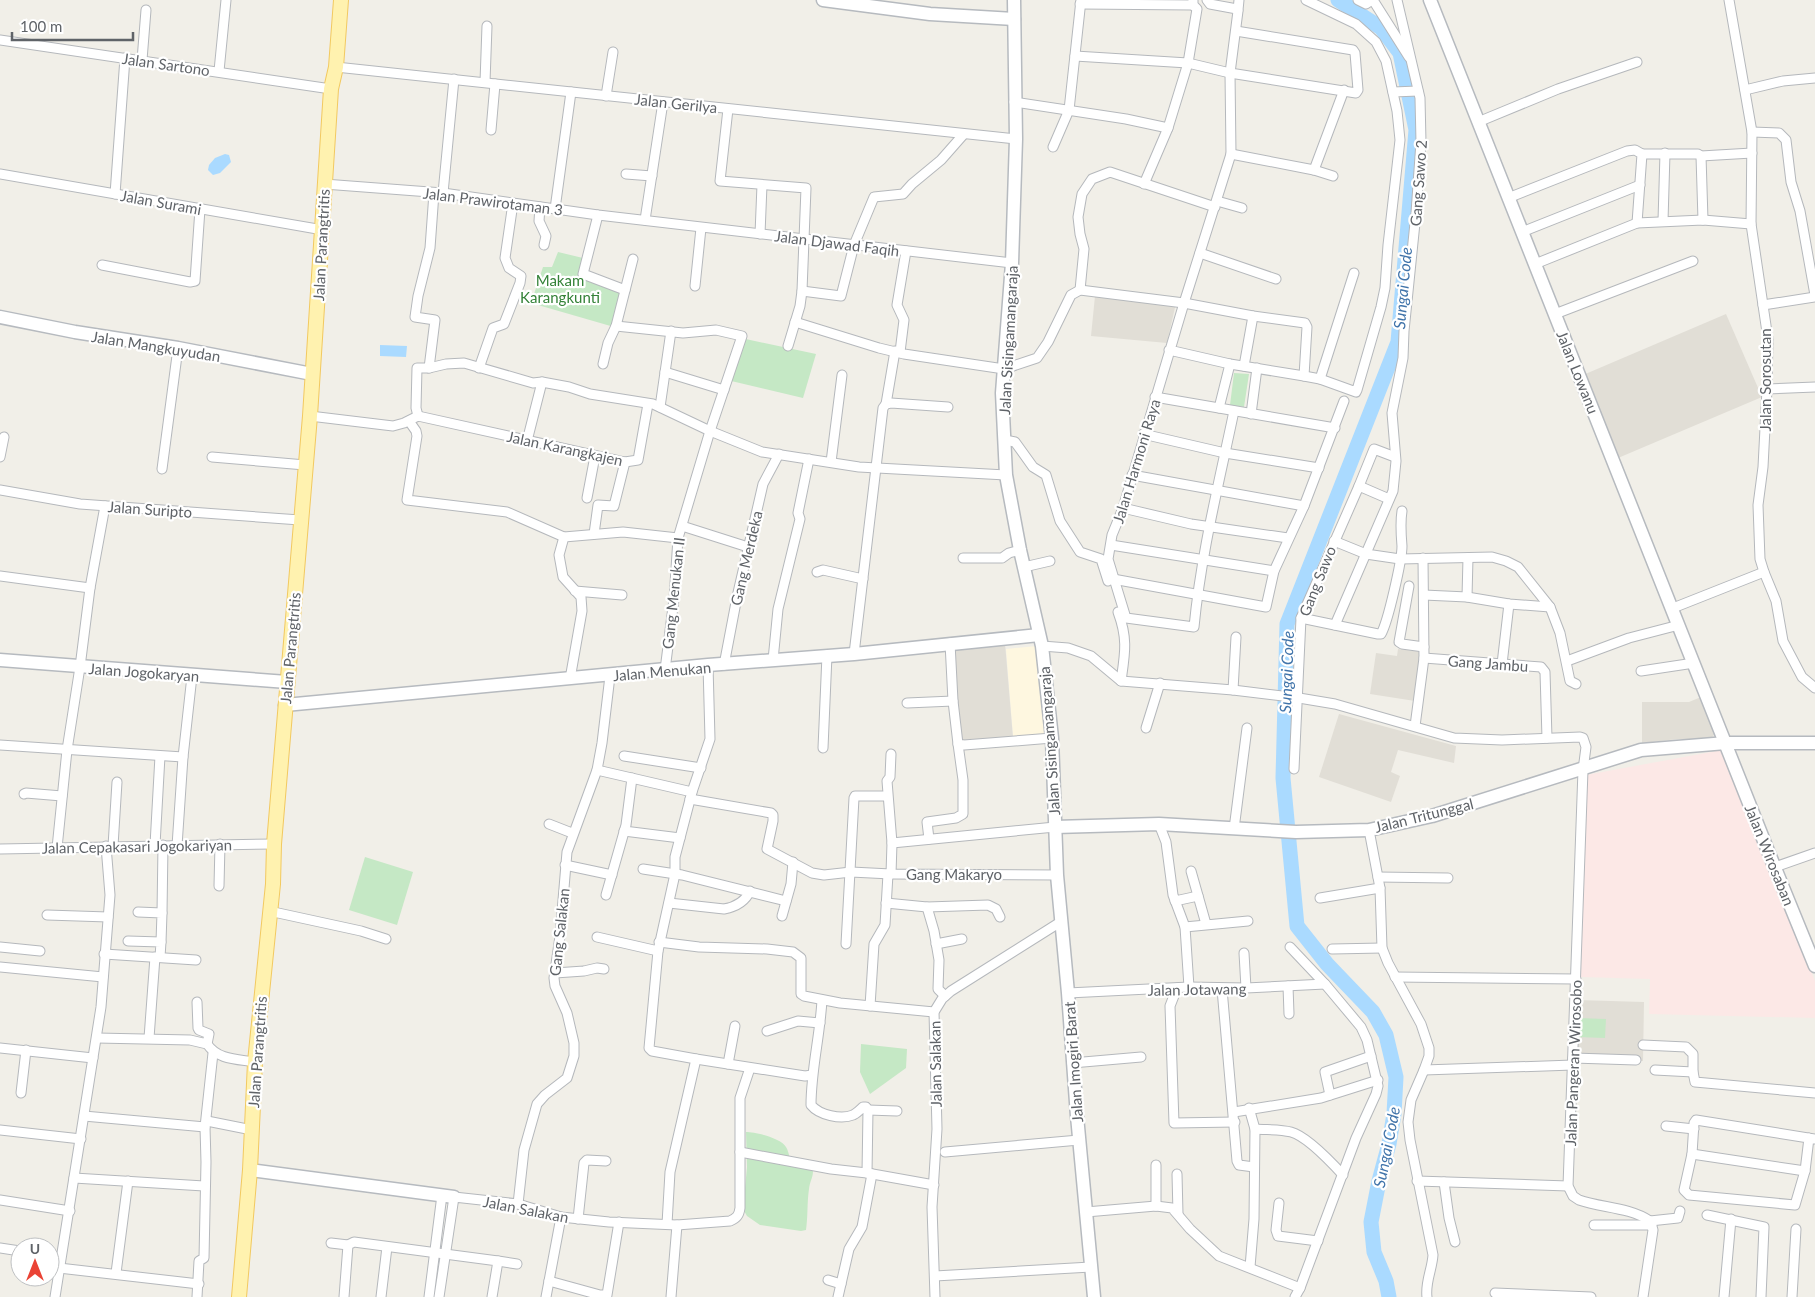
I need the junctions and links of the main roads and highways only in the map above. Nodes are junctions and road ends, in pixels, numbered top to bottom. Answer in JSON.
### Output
{"nodes":[{"id":1,"x":341,"y":0,"type":"edge"},
{"id":2,"x":823,"y":0,"type":"edge"},
{"id":3,"x":1014,"y":0,"type":"edge"},
{"id":4,"x":1430,"y":0,"type":"edge"},
{"id":5,"x":847,"y":1,"type":"edge"},
{"id":6,"x":1014,"y":19,"type":"junction"},
{"id":7,"x":0,"y":317,"type":"edge"},
{"id":8,"x":312,"y":374,"type":"junction"},
{"id":9,"x":1040,"y":641,"type":"junction"},
{"id":10,"x":0,"y":660,"type":"edge"},
{"id":11,"x":287,"y":682,"type":"junction"},
{"id":12,"x":286,"y":705,"type":"junction"},
{"id":13,"x":1726,"y":743,"type":"junction"},
{"id":14,"x":1815,"y":743,"type":"edge"},
{"id":15,"x":1055,"y":827,"type":"junction"},
{"id":16,"x":1815,"y":966,"type":"edge"},
{"id":17,"x":250,"y":1170,"type":"junction"},
{"id":18,"x":448,"y":1196,"type":"road end"},
{"id":19,"x":239,"y":1297,"type":"edge"},
{"id":20,"x":1094,"y":1297,"type":"edge"}],
"edges":[{"from":1,"to":8,"type":"main road","name":"Jalan Parangtritis"},
{"from":2,"to":5,"type":"main road"},
{"from":3,"to":6,"type":"main road","name":"Jalan Sisingamangaraja"},
{"from":4,"to":13,"type":"main road","name":"Jalan Lowanu"},
{"from":5,"to":6,"type":"main road"},
{"from":6,"to":9,"type":"main road","name":"Jalan Sisingamangaraja"},
{"from":7,"to":8,"type":"main road","name":"Jalan Mangkuyudan"},
{"from":8,"to":11,"type":"main road","name":"Jalan Parangtritis"},
{"from":9,"to":12,"type":"main road","name":"Jalan Menukan"},
{"from":9,"to":15,"type":"main road","name":"Jalan Sisingamangaraja"},
{"from":10,"to":11,"type":"main road","name":"Jalan Jogokaryan"},
{"from":11,"to":12,"type":"main road","name":"Jalan Parangtritis"},
{"from":12,"to":17,"type":"main road","name":"Jalan Parangtritis"},
{"from":13,"to":14,"type":"main road","name":"Jalan Tritunggal"},
{"from":13,"to":15,"type":"main road","name":"Jalan Tritunggal"},
{"from":13,"to":16,"type":"main road","name":"Jalan Wirosaban"},
{"from":15,"to":20,"type":"main road","name":"Jalan Imogiri Barat"},
{"from":17,"to":18,"type":"main road","name":"Jalan Salakan"},
{"from":17,"to":19,"type":"main road","name":"Jalan Parangtritis"}]}
